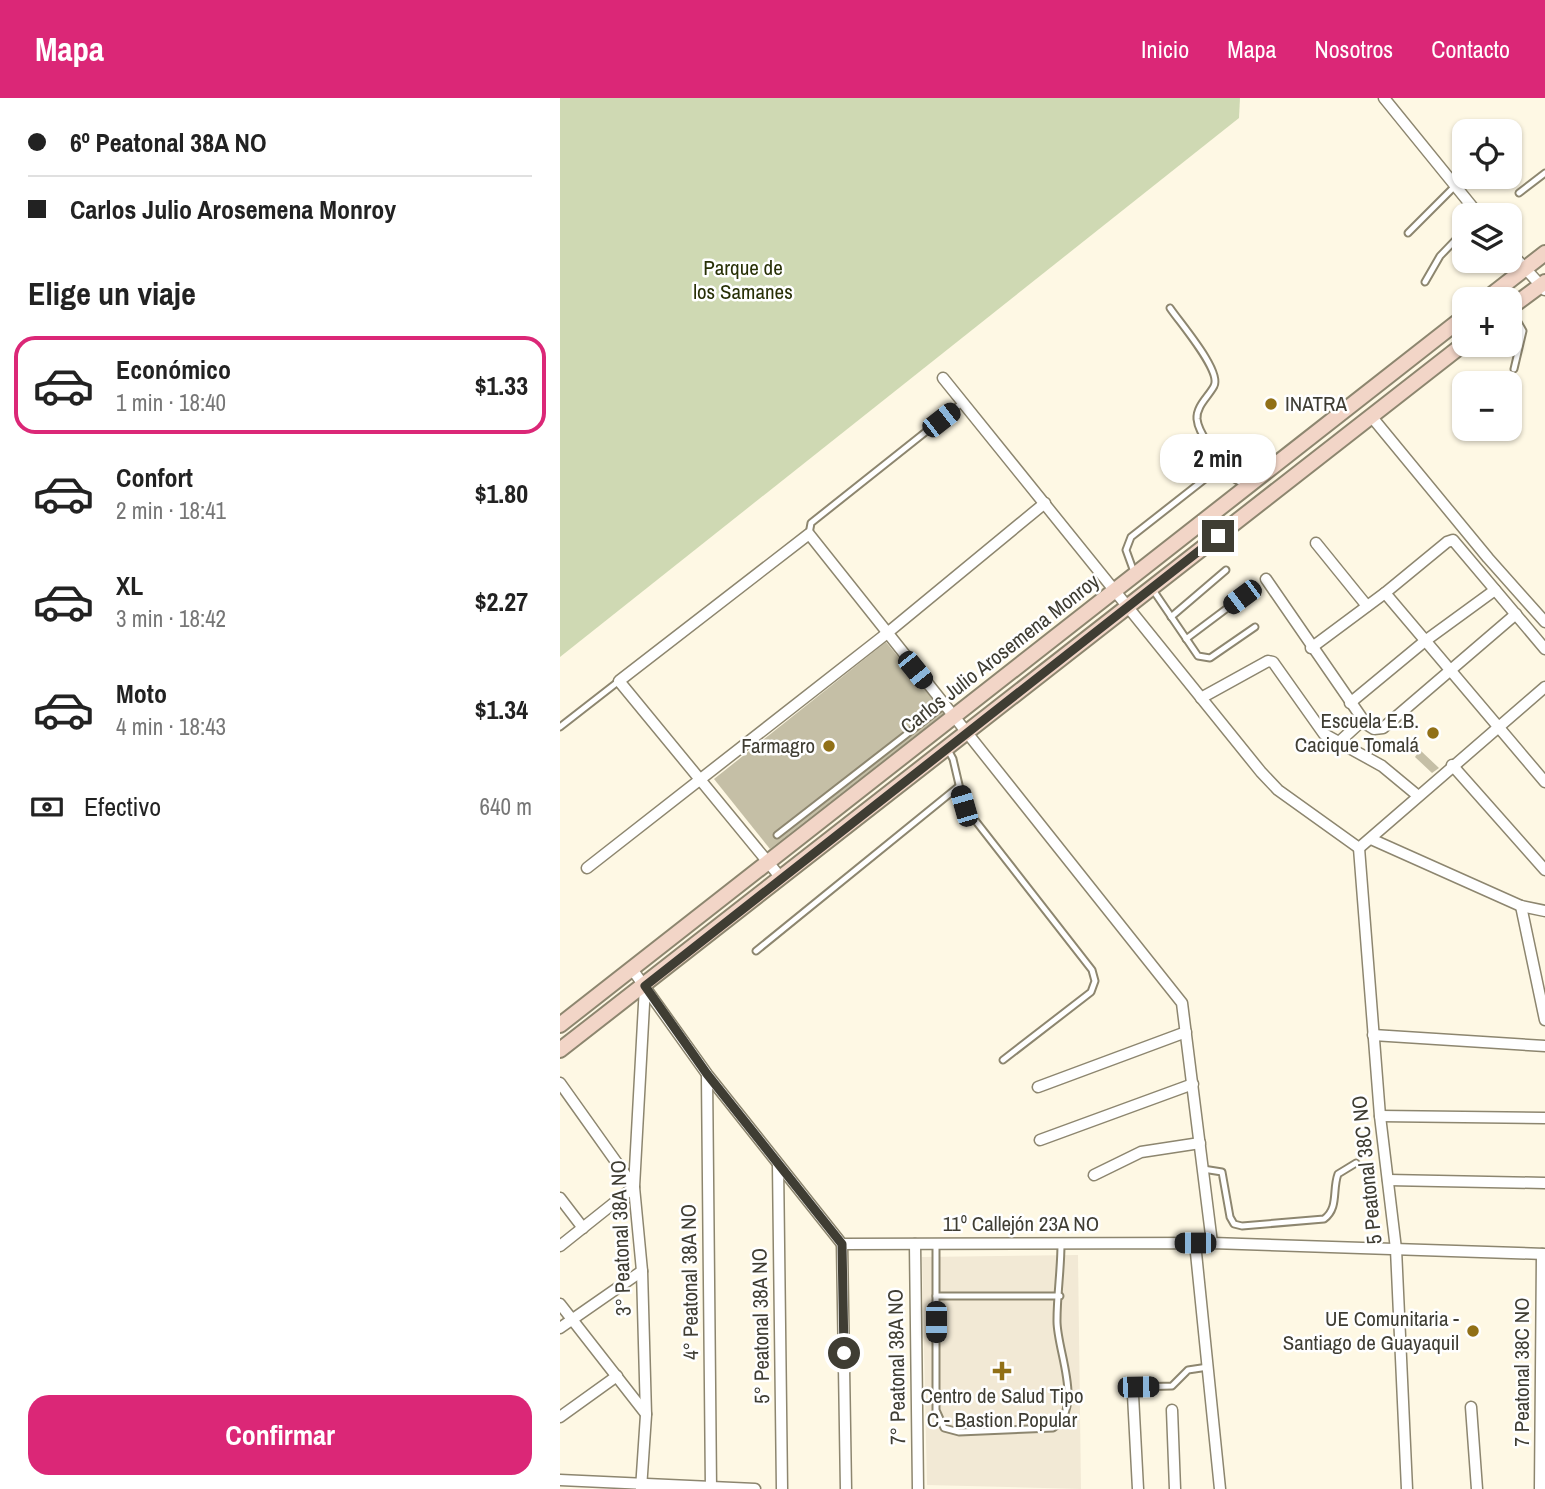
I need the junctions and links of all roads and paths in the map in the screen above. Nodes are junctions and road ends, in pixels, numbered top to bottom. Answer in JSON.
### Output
{"nodes":[{"id":1,"x":1384,"y":98,"type":"edge"},
{"id":2,"x":1545,"y":173,"type":"edge"},
{"id":3,"x":1452,"y":181,"type":"edge"},
{"id":4,"x":1453,"y":189,"type":"edge"},
{"id":5,"x":1458,"y":189,"type":"edge"},
{"id":6,"x":1519,"y":192,"type":"dead end"},
{"id":7,"x":1469,"y":203,"type":"edge"},
{"id":8,"x":1408,"y":233,"type":"dead end"},
{"id":9,"x":1452,"y":244,"type":"edge"},
{"id":10,"x":1545,"y":253,"type":"edge"},
{"id":11,"x":1522,"y":265,"type":"edge"},
{"id":12,"x":1525,"y":268,"type":"junction"},
{"id":13,"x":1426,"y":282,"type":"dead end"},
{"id":14,"x":1544,"y":286,"type":"edge"},
{"id":15,"x":1501,"y":287,"type":"edge"},
{"id":16,"x":1522,"y":300,"type":"edge"},
{"id":17,"x":1170,"y":309,"type":"dead end"},
{"id":18,"x":1452,"y":326,"type":"edge"},
{"id":19,"x":1452,"y":353,"type":"edge"},
{"id":20,"x":1517,"y":357,"type":"edge"},
{"id":21,"x":1514,"y":369,"type":"dead end"},
{"id":22,"x":943,"y":378,"type":"dead end"},
{"id":23,"x":962,"y":403,"type":"junction"},
{"id":24,"x":1371,"y":416,"type":"junction"},
{"id":25,"x":1218,"y":473,"type":"junction"},
{"id":26,"x":1247,"y":487,"type":"junction"},
{"id":27,"x":1045,"y":503,"type":"junction"},
{"id":28,"x":809,"y":534,"type":"junction"},
{"id":29,"x":1316,"y":543,"type":"dead end"},
{"id":30,"x":1226,"y":570,"type":"dead end"},
{"id":31,"x":1135,"y":574,"type":"junction"},
{"id":32,"x":1266,"y":579,"type":"dead end"},
{"id":33,"x":1152,"y":588,"type":"junction"},
{"id":34,"x":1495,"y":590,"type":"junction"},
{"id":35,"x":1114,"y":592,"type":"junction"},
{"id":36,"x":1385,"y":593,"type":"junction"},
{"id":37,"x":1242,"y":597,"type":"dead end"},
{"id":38,"x":1367,"y":606,"type":"junction"},
{"id":39,"x":1127,"y":607,"type":"junction"},
{"id":40,"x":1516,"y":614,"type":"junction"},
{"id":41,"x":1171,"y":617,"type":"junction"},
{"id":42,"x":1545,"y":622,"type":"edge"},
{"id":43,"x":1255,"y":627,"type":"dead end"},
{"id":44,"x":886,"y":634,"type":"junction"},
{"id":45,"x":1186,"y":639,"type":"junction"},
{"id":46,"x":1425,"y":641,"type":"junction"},
{"id":47,"x":1311,"y":648,"type":"junction"},
{"id":48,"x":1545,"y":649,"type":"edge"},
{"id":49,"x":1451,"y":670,"type":"junction"},
{"id":50,"x":619,"y":681,"type":"junction"},
{"id":51,"x":1545,"y":687,"type":"edge"},
{"id":52,"x":1201,"y":698,"type":"junction"},
{"id":53,"x":1350,"y":703,"type":"junction"},
{"id":54,"x":948,"y":712,"type":"junction"},
{"id":55,"x":1363,"y":720,"type":"junction"},
{"id":56,"x":1499,"y":725,"type":"junction"},
{"id":57,"x":560,"y":727,"type":"edge"},
{"id":58,"x":966,"y":733,"type":"junction"},
{"id":59,"x":1338,"y":743,"type":"junction"},
{"id":60,"x":947,"y":748,"type":"junction"},
{"id":61,"x":1452,"y":765,"type":"junction"},
{"id":62,"x":701,"y":779,"type":"junction"},
{"id":63,"x":1545,"y":782,"type":"edge"},
{"id":64,"x":958,"y":787,"type":"junction"},
{"id":65,"x":1417,"y":795,"type":"junction"},
{"id":66,"x":777,"y":835,"type":"dead end"},
{"id":67,"x":1371,"y":839,"type":"junction"},
{"id":68,"x":1359,"y":848,"type":"junction"},
{"id":69,"x":768,"y":862,"type":"junction"},
{"id":70,"x":587,"y":867,"type":"dead end"},
{"id":71,"x":1545,"y":870,"type":"edge"},
{"id":72,"x":781,"y":878,"type":"junction"},
{"id":73,"x":1521,"y":906,"type":"junction"},
{"id":74,"x":1545,"y":911,"type":"edge"},
{"id":75,"x":756,"y":951,"type":"dead end"},
{"id":76,"x":632,"y":969,"type":"junction"},
{"id":77,"x":1541,"y":978,"type":"edge"},
{"id":78,"x":645,"y":986,"type":"junction"},
{"id":79,"x":1545,"y":1020,"type":"edge"},
{"id":80,"x":560,"y":1025,"type":"edge"},
{"id":81,"x":1186,"y":1032,"type":"junction"},
{"id":82,"x":1373,"y":1035,"type":"junction"},
{"id":83,"x":1545,"y":1046,"type":"edge"},
{"id":84,"x":560,"y":1050,"type":"edge"},
{"id":85,"x":1003,"y":1060,"type":"dead end"},
{"id":86,"x":707,"y":1074,"type":"junction"},
{"id":87,"x":560,"y":1083,"type":"edge"},
{"id":88,"x":1192,"y":1084,"type":"junction"},
{"id":89,"x":1038,"y":1087,"type":"dead end"},
{"id":90,"x":1380,"y":1116,"type":"junction"},
{"id":91,"x":1545,"y":1118,"type":"edge"},
{"id":92,"x":1040,"y":1140,"type":"dead end"},
{"id":93,"x":1200,"y":1143,"type":"junction"},
{"id":94,"x":1356,"y":1163,"type":"dead end"},
{"id":95,"x":778,"y":1164,"type":"junction"},
{"id":96,"x":1203,"y":1169,"type":"junction"},
{"id":97,"x":1094,"y":1174,"type":"dead end"},
{"id":98,"x":1388,"y":1180,"type":"junction"},
{"id":99,"x":1545,"y":1183,"type":"edge"},
{"id":100,"x":634,"y":1187,"type":"junction"},
{"id":101,"x":560,"y":1198,"type":"edge"},
{"id":102,"x":583,"y":1228,"type":"junction"},
{"id":103,"x":1195,"y":1243,"type":"junction"},
{"id":104,"x":1212,"y":1243,"type":"junction"},
{"id":105,"x":842,"y":1244,"type":"junction"},
{"id":106,"x":915,"y":1244,"type":"junction"},
{"id":107,"x":936,"y":1244,"type":"junction"},
{"id":108,"x":1061,"y":1244,"type":"junction"},
{"id":109,"x":560,"y":1245,"type":"edge"},
{"id":110,"x":1396,"y":1249,"type":"junction"},
{"id":111,"x":1543,"y":1254,"type":"edge"},
{"id":112,"x":642,"y":1271,"type":"junction"},
{"id":113,"x":936,"y":1296,"type":"junction"},
{"id":114,"x":1060,"y":1296,"type":"junction"},
{"id":115,"x":560,"y":1304,"type":"edge"},
{"id":116,"x":572,"y":1319,"type":"junction"},
{"id":117,"x":560,"y":1328,"type":"edge"},
{"id":118,"x":1208,"y":1367,"type":"junction"},
{"id":119,"x":617,"y":1376,"type":"junction"},
{"id":120,"x":1136,"y":1391,"type":"joint"},
{"id":121,"x":1471,"y":1407,"type":"dead end"},
{"id":122,"x":1172,"y":1410,"type":"dead end"},
{"id":123,"x":646,"y":1415,"type":"junction"},
{"id":124,"x":560,"y":1417,"type":"edge"},
{"id":125,"x":560,"y":1480,"type":"edge"},
{"id":126,"x":576,"y":1485,"type":"edge"},
{"id":127,"x":641,"y":1486,"type":"edge"},
{"id":128,"x":711,"y":1488,"type":"edge"},
{"id":129,"x":755,"y":1489,"type":"edge"},
{"id":130,"x":782,"y":1489,"type":"edge"},
{"id":131,"x":846,"y":1489,"type":"edge"},
{"id":132,"x":918,"y":1489,"type":"edge"},
{"id":133,"x":1138,"y":1489,"type":"edge"},
{"id":134,"x":1175,"y":1489,"type":"edge"},
{"id":135,"x":1220,"y":1489,"type":"edge"},
{"id":136,"x":1407,"y":1489,"type":"edge"},
{"id":137,"x":1477,"y":1489,"type":"edge"},
{"id":138,"x":1540,"y":1489,"type":"edge"}],
"edges":[{"from":1,"to":3,"type":"street"},
{"from":2,"to":6,"type":"lane"},
{"from":4,"to":8,"type":"lane"},
{"from":5,"to":7,"type":"street"},
{"from":9,"to":13,"type":"lane"},
{"from":10,"to":12,"type":"main road"},
{"from":11,"to":12,"type":"street"},
{"from":12,"to":14,"type":"street"},
{"from":12,"to":15,"type":"main road"},
{"from":14,"to":16,"type":"main road"},
{"from":17,"to":25,"type":"lane"},
{"from":18,"to":26,"type":"main road","name":"Carlos Julio Arosemena Monroy"},
{"from":19,"to":24,"type":"main road","name":"Carlos Julio Arosemena Monroy"},
{"from":20,"to":21,"type":"lane"},
{"from":22,"to":23,"type":"street"},
{"from":23,"to":27,"type":"street"},
{"from":23,"to":28,"type":"lane"},
{"from":24,"to":33,"type":"main road","name":"Carlos Julio Arosemena Monroy"},
{"from":24,"to":42,"type":"street"},
{"from":25,"to":26,"type":"lane"},
{"from":25,"to":31,"type":"lane"},
{"from":26,"to":31,"type":"main road","name":"Carlos Julio Arosemena Monroy"},
{"from":27,"to":35,"type":"street"},
{"from":27,"to":44,"type":"street"},
{"from":28,"to":44,"type":"street"},
{"from":28,"to":50,"type":"street"},
{"from":29,"to":38,"type":"street"},
{"from":30,"to":41,"type":"lane"},
{"from":31,"to":35,"type":"main road","name":"Carlos Julio Arosemena Monroy"},
{"from":32,"to":47,"type":"street"},
{"from":33,"to":39,"type":"main road","name":"Carlos Julio Arosemena Monroy"},
{"from":33,"to":41,"type":"lane"},
{"from":34,"to":36,"type":"street"},
{"from":34,"to":40,"type":"street"},
{"from":34,"to":46,"type":"street"},
{"from":35,"to":39,"type":"street"},
{"from":35,"to":54,"type":"main road","name":"Carlos Julio Arosemena Monroy"},
{"from":36,"to":38,"type":"street"},
{"from":36,"to":46,"type":"street"},
{"from":37,"to":45,"type":"lane"},
{"from":38,"to":47,"type":"street"},
{"from":39,"to":52,"type":"street"},
{"from":39,"to":58,"type":"main road","name":"Carlos Julio Arosemena Monroy"},
{"from":40,"to":48,"type":"street"},
{"from":40,"to":49,"type":"street"},
{"from":41,"to":45,"type":"lane"},
{"from":43,"to":45,"type":"lane"},
{"from":44,"to":54,"type":"street"},
{"from":44,"to":62,"type":"street"},
{"from":46,"to":49,"type":"street"},
{"from":46,"to":53,"type":"street"},
{"from":47,"to":53,"type":"street"},
{"from":49,"to":55,"type":"street"},
{"from":49,"to":56,"type":"street"},
{"from":50,"to":57,"type":"lane"},
{"from":50,"to":62,"type":"street"},
{"from":51,"to":56,"type":"street"},
{"from":52,"to":59,"type":"street"},
{"from":52,"to":68,"type":"street"},
{"from":53,"to":55,"type":"street"},
{"from":54,"to":58,"type":"street"},
{"from":54,"to":66,"type":"lane"},
{"from":54,"to":69,"type":"main road","name":"Carlos Julio Arosemena Monroy"},
{"from":55,"to":59,"type":"street"},
{"from":56,"to":61,"type":"street"},
{"from":56,"to":63,"type":"street"},
{"from":58,"to":60,"type":"main road","name":"Carlos Julio Arosemena Monroy"},
{"from":58,"to":81,"type":"street"},
{"from":59,"to":65,"type":"street"},
{"from":60,"to":64,"type":"lane"},
{"from":60,"to":72,"type":"main road","name":"Carlos Julio Arosemena Monroy"},
{"from":61,"to":65,"type":"street"},
{"from":61,"to":71,"type":"street"},
{"from":62,"to":69,"type":"street"},
{"from":62,"to":70,"type":"street"},
{"from":64,"to":75,"type":"lane"},
{"from":64,"to":85,"type":"lane"},
{"from":65,"to":67,"type":"street"},
{"from":67,"to":68,"type":"street"},
{"from":67,"to":73,"type":"street"},
{"from":68,"to":82,"type":"street","name":"5 Peatonal 38C NO"},
{"from":69,"to":72,"type":"street"},
{"from":69,"to":76,"type":"main road","name":"Carlos Julio Arosemena Monroy"},
{"from":72,"to":78,"type":"main road","name":"Carlos Julio Arosemena Monroy"},
{"from":73,"to":74,"type":"street"},
{"from":73,"to":77,"type":"street"},
{"from":76,"to":78,"type":"street"},
{"from":76,"to":80,"type":"main road","name":"Carlos Julio Arosemena Monroy"},
{"from":77,"to":79,"type":"street"},
{"from":78,"to":84,"type":"main road","name":"Carlos Julio Arosemena Monroy"},
{"from":78,"to":86,"type":"street"},
{"from":78,"to":100,"type":"street","name":"3° Peatonal 38A NO"},
{"from":81,"to":88,"type":"street"},
{"from":81,"to":89,"type":"street"},
{"from":82,"to":83,"type":"street"},
{"from":82,"to":90,"type":"street","name":"5 Peatonal 38C NO"},
{"from":86,"to":95,"type":"street"},
{"from":86,"to":128,"type":"street","name":"4° Peatonal 38A NO"},
{"from":87,"to":100,"type":"street"},
{"from":88,"to":92,"type":"street"},
{"from":88,"to":93,"type":"street"},
{"from":90,"to":91,"type":"street"},
{"from":90,"to":98,"type":"street","name":"5 Peatonal 38C NO"},
{"from":93,"to":96,"type":"street"},
{"from":93,"to":97,"type":"street"},
{"from":94,"to":96,"type":"lane"},
{"from":95,"to":105,"type":"street"},
{"from":95,"to":130,"type":"street","name":"5° Peatonal 38A NO"},
{"from":96,"to":104,"type":"street"},
{"from":98,"to":99,"type":"street"},
{"from":98,"to":110,"type":"street","name":"5 Peatonal 38C NO"},
{"from":100,"to":102,"type":"street"},
{"from":100,"to":112,"type":"street","name":"3° Peatonal 38A NO"},
{"from":101,"to":102,"type":"street"},
{"from":102,"to":109,"type":"street"},
{"from":103,"to":104,"type":"street","name":"11º Callejón 23A NO"},
{"from":103,"to":108,"type":"street","name":"11º Callejón 23A NO"},
{"from":103,"to":118,"type":"street"},
{"from":104,"to":110,"type":"street","name":"11º Callejón 23A NO"},
{"from":105,"to":106,"type":"street","name":"11º Callejón 23A NO"},
{"from":105,"to":131,"type":"street"},
{"from":106,"to":107,"type":"street","name":"11º Callejón 23A NO"},
{"from":106,"to":132,"type":"street","name":"7° Peatonal 38A NO"},
{"from":107,"to":108,"type":"street","name":"11º Callejón 23A NO"},
{"from":107,"to":113,"type":"lane"},
{"from":108,"to":114,"type":"lane"},
{"from":110,"to":111,"type":"street","name":"11º Callejón 23A NO"},
{"from":110,"to":136,"type":"street","name":"5 Peatonal 38C NO"},
{"from":111,"to":138,"type":"street","name":"7 Peatonal 38C NO"},
{"from":112,"to":116,"type":"street"},
{"from":112,"to":123,"type":"street","name":"3° Peatonal 38A NO"},
{"from":113,"to":114,"type":"lane"},
{"from":113,"to":114,"type":"lane"},
{"from":115,"to":116,"type":"street"},
{"from":116,"to":117,"type":"street"},
{"from":116,"to":119,"type":"street"},
{"from":118,"to":120,"type":"lane"},
{"from":118,"to":135,"type":"street"},
{"from":119,"to":123,"type":"street"},
{"from":119,"to":124,"type":"street"},
{"from":120,"to":133,"type":"street"},
{"from":121,"to":137,"type":"street"},
{"from":122,"to":134,"type":"street"},
{"from":123,"to":127,"type":"street","name":"3° Peatonal 38A NO"},
{"from":125,"to":126,"type":"street"},
{"from":126,"to":127,"type":"street"},
{"from":127,"to":128,"type":"street"},
{"from":128,"to":129,"type":"street"}]}
